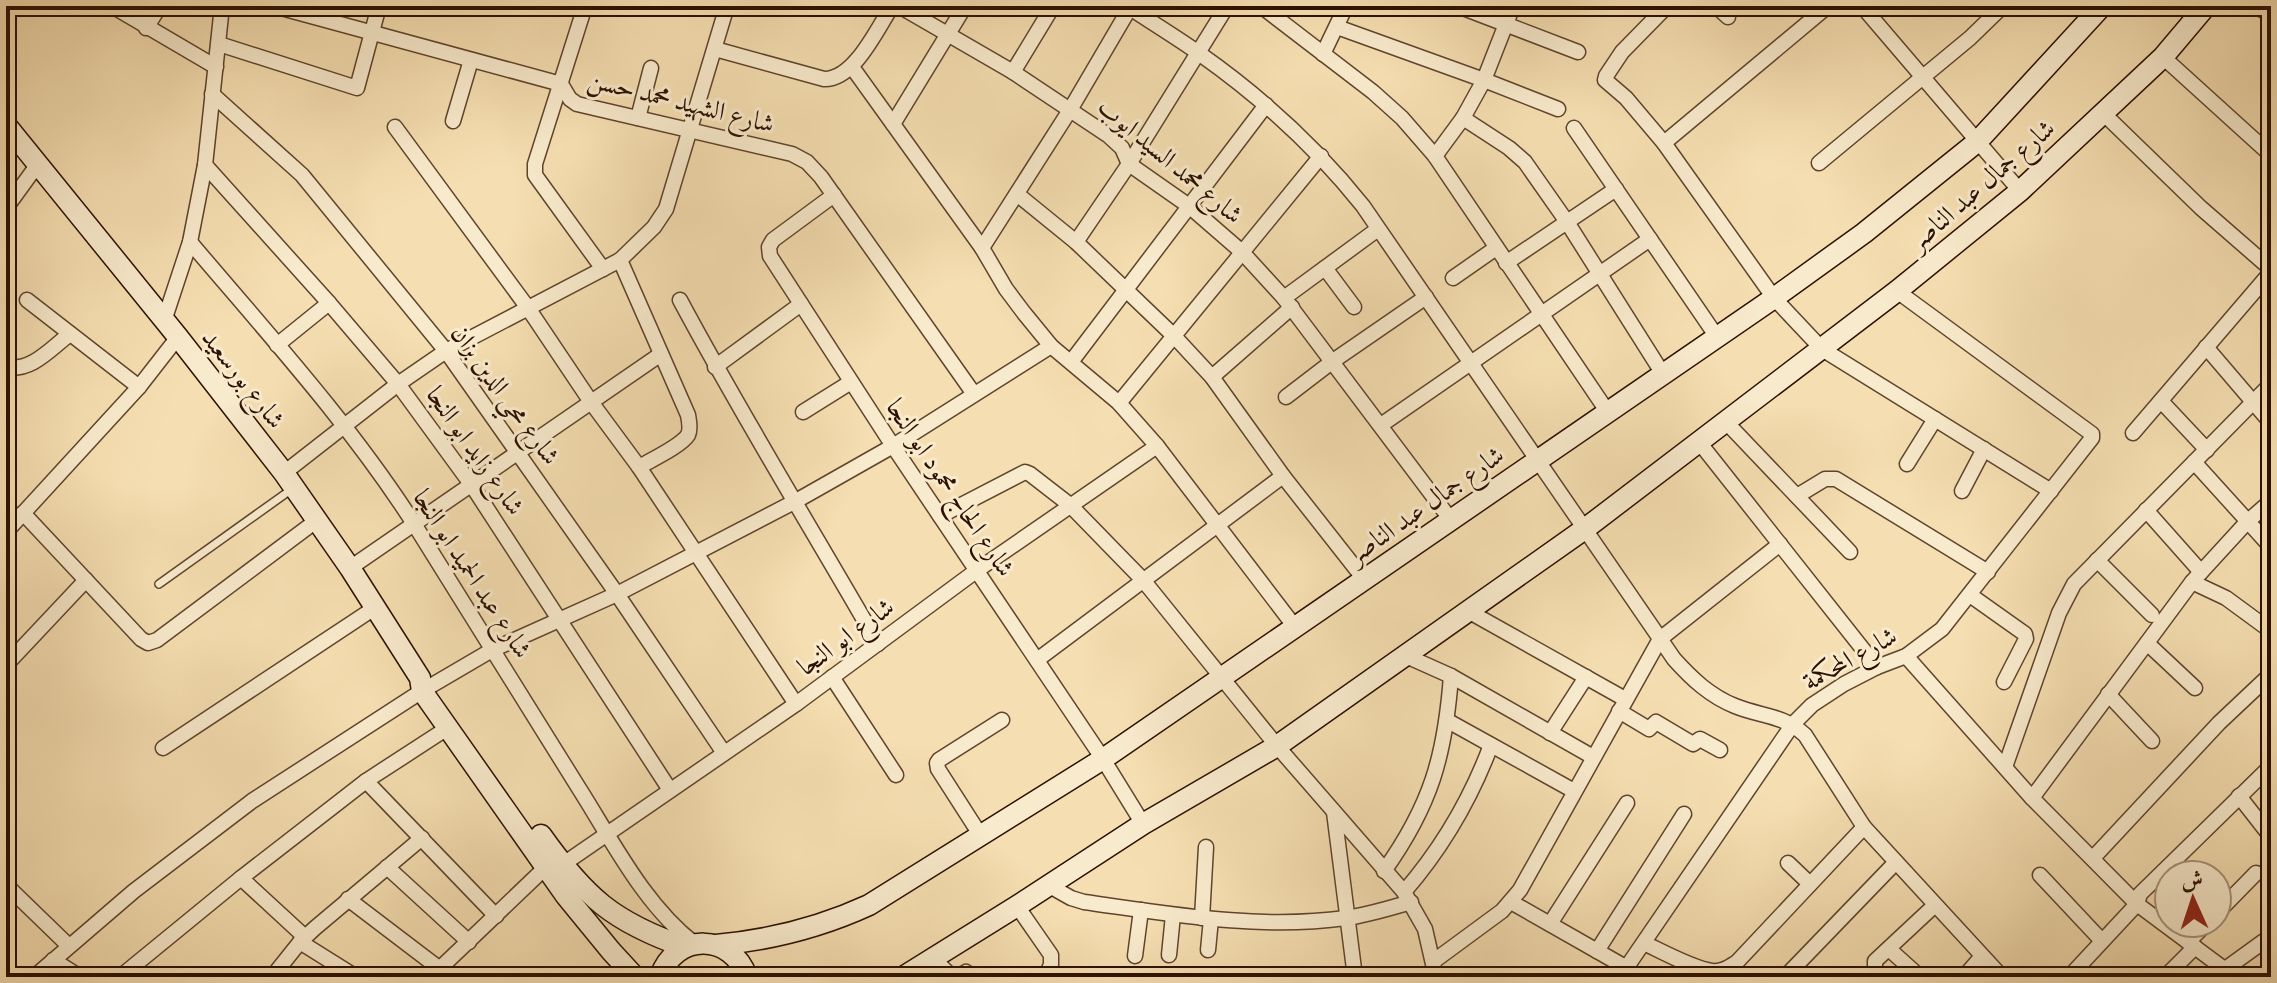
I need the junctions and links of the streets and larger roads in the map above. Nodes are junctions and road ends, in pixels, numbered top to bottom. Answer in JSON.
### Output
{"nodes":[{"id":1,"x":112,"y":6,"type":"edge"},
{"id":2,"x":160,"y":6,"type":"edge"},
{"id":3,"x":222,"y":6,"type":"edge"},
{"id":4,"x":274,"y":6,"type":"edge"},
{"id":5,"x":379,"y":6,"type":"edge"},
{"id":6,"x":585,"y":6,"type":"edge"},
{"id":7,"x":727,"y":6,"type":"edge"},
{"id":8,"x":892,"y":6,"type":"edge"},
{"id":9,"x":899,"y":6,"type":"edge"},
{"id":10,"x":965,"y":6,"type":"edge"},
{"id":11,"x":1053,"y":6,"type":"edge"},
{"id":12,"x":1227,"y":6,"type":"edge"},
{"id":13,"x":1261,"y":6,"type":"edge"},
{"id":14,"x":1346,"y":6,"type":"edge"},
{"id":15,"x":1458,"y":6,"type":"edge"},
{"id":16,"x":1513,"y":6,"type":"edge"},
{"id":17,"x":1667,"y":6,"type":"edge"},
{"id":18,"x":1716,"y":6,"type":"edge"},
{"id":19,"x":1828,"y":6,"type":"edge"},
{"id":20,"x":1862,"y":6,"type":"edge"},
{"id":21,"x":2003,"y":6,"type":"edge"},
{"id":22,"x":2102,"y":6,"type":"edge"},
{"id":23,"x":2206,"y":6,"type":"edge"},
{"id":24,"x":2254,"y":6,"type":"edge"},
{"id":25,"x":1129,"y":7,"type":"edge"},
{"id":26,"x":296,"y":9,"type":"edge"},
{"id":27,"x":2271,"y":14,"type":"edge"},
{"id":28,"x":1728,"y":17,"type":"dead end"},
{"id":29,"x":1506,"y":26,"type":"junction"},
{"id":30,"x":1337,"y":27,"type":"junction"},
{"id":31,"x":146,"y":28,"type":"junction"},
{"id":32,"x":372,"y":32,"type":"junction"},
{"id":33,"x":948,"y":34,"type":"junction"},
{"id":34,"x":219,"y":44,"type":"junction"},
{"id":35,"x":715,"y":49,"type":"junction"},
{"id":36,"x":1578,"y":52,"type":"dead end"},
{"id":37,"x":1199,"y":53,"type":"junction"},
{"id":38,"x":1323,"y":54,"type":"junction"},
{"id":39,"x":2163,"y":57,"type":"junction"},
{"id":40,"x":471,"y":60,"type":"junction"},
{"id":41,"x":216,"y":67,"type":"junction"},
{"id":42,"x":852,"y":67,"type":"junction"},
{"id":43,"x":651,"y":68,"type":"dead end"},
{"id":44,"x":1013,"y":72,"type":"junction"},
{"id":45,"x":1923,"y":78,"type":"junction"},
{"id":46,"x":1484,"y":80,"type":"junction"},
{"id":47,"x":561,"y":84,"type":"junction"},
{"id":48,"x":212,"y":94,"type":"junction"},
{"id":49,"x":1266,"y":105,"type":"junction"},
{"id":50,"x":1558,"y":109,"type":"dead end"},
{"id":51,"x":1070,"y":110,"type":"junction"},
{"id":52,"x":2104,"y":114,"type":"junction"},
{"id":53,"x":638,"y":118,"type":"junction"},
{"id":54,"x":1463,"y":118,"type":"junction"},
{"id":55,"x":453,"y":121,"type":"dead end"},
{"id":56,"x":893,"y":124,"type":"junction"},
{"id":57,"x":6,"y":125,"type":"edge"},
{"id":58,"x":395,"y":127,"type":"dead end"},
{"id":59,"x":1574,"y":128,"type":"dead end"},
{"id":60,"x":690,"y":130,"type":"junction"},
{"id":61,"x":1977,"y":142,"type":"junction"},
{"id":62,"x":1664,"y":143,"type":"junction"},
{"id":63,"x":2271,"y":155,"type":"edge"},
{"id":64,"x":1321,"y":156,"type":"junction"},
{"id":65,"x":1435,"y":156,"type":"junction"},
{"id":66,"x":1819,"y":163,"type":"dead end"},
{"id":67,"x":38,"y":164,"type":"junction"},
{"id":68,"x":1129,"y":164,"type":"junction"},
{"id":69,"x":205,"y":165,"type":"junction"},
{"id":70,"x":1616,"y":189,"type":"junction"},
{"id":71,"x":2020,"y":191,"type":"junction"},
{"id":72,"x":1017,"y":194,"type":"junction"},
{"id":73,"x":834,"y":195,"type":"junction"},
{"id":74,"x":1189,"y":206,"type":"junction"},
{"id":75,"x":6,"y":208,"type":"edge"},
{"id":76,"x":1567,"y":222,"type":"junction"},
{"id":77,"x":1378,"y":229,"type":"junction"},
{"id":78,"x":1650,"y":239,"type":"junction"},
{"id":79,"x":190,"y":242,"type":"junction"},
{"id":80,"x":1076,"y":242,"type":"junction"},
{"id":81,"x":982,"y":248,"type":"junction"},
{"id":82,"x":1496,"y":248,"type":"junction"},
{"id":83,"x":1242,"y":252,"type":"junction"},
{"id":84,"x":620,"y":260,"type":"junction"},
{"id":85,"x":1506,"y":263,"type":"junction"},
{"id":86,"x":1325,"y":268,"type":"junction"},
{"id":87,"x":603,"y":269,"type":"junction"},
{"id":88,"x":2271,"y":271,"type":"edge"},
{"id":89,"x":1600,"y":274,"type":"junction"},
{"id":90,"x":1453,"y":278,"type":"dead end"},
{"id":91,"x":1126,"y":290,"type":"junction"},
{"id":92,"x":1897,"y":291,"type":"junction"},
{"id":93,"x":1426,"y":297,"type":"junction"},
{"id":94,"x":1774,"y":298,"type":"junction"},
{"id":95,"x":27,"y":300,"type":"dead end"},
{"id":96,"x":680,"y":300,"type":"dead end"},
{"id":97,"x":329,"y":303,"type":"junction"},
{"id":98,"x":1288,"y":303,"type":"junction"},
{"id":99,"x":801,"y":304,"type":"junction"},
{"id":100,"x":1354,"y":307,"type":"dead end"},
{"id":101,"x":528,"y":308,"type":"junction"},
{"id":102,"x":1541,"y":314,"type":"junction"},
{"id":103,"x":171,"y":329,"type":"junction"},
{"id":104,"x":70,"y":334,"type":"junction"},
{"id":105,"x":1174,"y":336,"type":"junction"},
{"id":106,"x":1717,"y":337,"type":"junction"},
{"id":107,"x":277,"y":345,"type":"junction"},
{"id":108,"x":1051,"y":346,"type":"junction"},
{"id":109,"x":2206,"y":347,"type":"junction"},
{"id":110,"x":1822,"y":349,"type":"junction"},
{"id":111,"x":446,"y":351,"type":"junction"},
{"id":112,"x":661,"y":354,"type":"junction"},
{"id":113,"x":1333,"y":361,"type":"junction"},
{"id":114,"x":1071,"y":362,"type":"junction"},
{"id":115,"x":1471,"y":363,"type":"junction"},
{"id":116,"x":6,"y":367,"type":"edge"},
{"id":117,"x":715,"y":367,"type":"junction"},
{"id":118,"x":1663,"y":374,"type":"junction"},
{"id":119,"x":1212,"y":377,"type":"junction"},
{"id":120,"x":851,"y":382,"type":"junction"},
{"id":121,"x":398,"y":384,"type":"junction"},
{"id":122,"x":2271,"y":384,"type":"edge"},
{"id":123,"x":139,"y":387,"type":"junction"},
{"id":124,"x":974,"y":394,"type":"junction"},
{"id":125,"x":1286,"y":397,"type":"dead end"},
{"id":126,"x":2161,"y":401,"type":"junction"},
{"id":127,"x":591,"y":402,"type":"junction"},
{"id":128,"x":2253,"y":402,"type":"junction"},
{"id":129,"x":1119,"y":403,"type":"junction"},
{"id":130,"x":1607,"y":411,"type":"junction"},
{"id":131,"x":803,"y":412,"type":"dead end"},
{"id":132,"x":1935,"y":419,"type":"junction"},
{"id":133,"x":1726,"y":422,"type":"junction"},
{"id":134,"x":2271,"y":423,"type":"edge"},
{"id":135,"x":1381,"y":425,"type":"junction"},
{"id":136,"x":344,"y":426,"type":"junction"},
{"id":137,"x":2133,"y":433,"type":"dead end"},
{"id":138,"x":1699,"y":442,"type":"junction"},
{"id":139,"x":893,"y":446,"type":"junction"},
{"id":140,"x":1157,"y":446,"type":"junction"},
{"id":141,"x":1984,"y":449,"type":"junction"},
{"id":142,"x":2207,"y":450,"type":"junction"},
{"id":143,"x":518,"y":452,"type":"junction"},
{"id":144,"x":1538,"y":460,"type":"junction"},
{"id":145,"x":2194,"y":462,"type":"junction"},
{"id":146,"x":1907,"y":464,"type":"dead end"},
{"id":147,"x":639,"y":467,"type":"junction"},
{"id":148,"x":1283,"y":476,"type":"junction"},
{"id":149,"x":289,"y":481,"type":"junction"},
{"id":150,"x":471,"y":484,"type":"junction"},
{"id":151,"x":1962,"y":491,"type":"dead end"},
{"id":152,"x":2051,"y":491,"type":"junction"},
{"id":153,"x":1797,"y":496,"type":"junction"},
{"id":154,"x":796,"y":501,"type":"junction"},
{"id":155,"x":2271,"y":501,"type":"edge"},
{"id":156,"x":1070,"y":505,"type":"junction"},
{"id":157,"x":2146,"y":510,"type":"junction"},
{"id":158,"x":940,"y":516,"type":"junction"},
{"id":159,"x":13,"y":519,"type":"edge"},
{"id":160,"x":1451,"y":520,"type":"junction"},
{"id":161,"x":316,"y":521,"type":"junction"},
{"id":162,"x":2247,"y":522,"type":"junction"},
{"id":163,"x":414,"y":524,"type":"junction"},
{"id":164,"x":1217,"y":525,"type":"junction"},
{"id":165,"x":1586,"y":528,"type":"junction"},
{"id":166,"x":1780,"y":544,"type":"junction"},
{"id":167,"x":2271,"y":547,"type":"edge"},
{"id":168,"x":1850,"y":552,"type":"dead end"},
{"id":169,"x":698,"y":554,"type":"junction"},
{"id":170,"x":2097,"y":560,"type":"junction"},
{"id":171,"x":350,"y":568,"type":"junction"},
{"id":172,"x":976,"y":571,"type":"junction"},
{"id":173,"x":1988,"y":572,"type":"junction"},
{"id":174,"x":2197,"y":577,"type":"junction"},
{"id":175,"x":1364,"y":579,"type":"junction"},
{"id":176,"x":86,"y":580,"type":"junction"},
{"id":177,"x":1143,"y":580,"type":"junction"},
{"id":178,"x":617,"y":594,"type":"junction"},
{"id":179,"x":1970,"y":595,"type":"junction"},
{"id":180,"x":376,"y":607,"type":"junction"},
{"id":181,"x":1468,"y":611,"type":"junction"},
{"id":182,"x":2152,"y":615,"type":"dead end"},
{"id":183,"x":560,"y":618,"type":"junction"},
{"id":184,"x":1295,"y":627,"type":"junction"},
{"id":185,"x":2271,"y":631,"type":"edge"},
{"id":186,"x":1660,"y":639,"type":"junction"},
{"id":187,"x":2147,"y":643,"type":"junction"},
{"id":188,"x":878,"y":644,"type":"junction"},
{"id":189,"x":492,"y":650,"type":"junction"},
{"id":190,"x":1404,"y":655,"type":"junction"},
{"id":191,"x":1906,"y":656,"type":"junction"},
{"id":192,"x":1037,"y":660,"type":"junction"},
{"id":193,"x":6,"y":665,"type":"edge"},
{"id":194,"x":1877,"y":667,"type":"junction"},
{"id":195,"x":2271,"y":674,"type":"edge"},
{"id":196,"x":1451,"y":676,"type":"junction"},
{"id":197,"x":832,"y":677,"type":"junction"},
{"id":198,"x":1223,"y":677,"type":"junction"},
{"id":199,"x":1586,"y":677,"type":"junction"},
{"id":200,"x":2004,"y":682,"type":"dead end"},
{"id":201,"x":425,"y":684,"type":"junction"},
{"id":202,"x":2195,"y":688,"type":"dead end"},
{"id":203,"x":2108,"y":694,"type":"junction"},
{"id":204,"x":796,"y":704,"type":"junction"},
{"id":205,"x":1622,"y":705,"type":"junction"},
{"id":206,"x":1002,"y":720,"type":"dead end"},
{"id":207,"x":1448,"y":721,"type":"junction"},
{"id":208,"x":1793,"y":724,"type":"junction"},
{"id":209,"x":449,"y":727,"type":"junction"},
{"id":210,"x":1550,"y":733,"type":"junction"},
{"id":211,"x":2152,"y":741,"type":"dead end"},
{"id":212,"x":1491,"y":745,"type":"junction"},
{"id":213,"x":1277,"y":746,"type":"junction"},
{"id":214,"x":163,"y":748,"type":"dead end"},
{"id":215,"x":1720,"y":750,"type":"dead end"},
{"id":216,"x":724,"y":753,"type":"junction"},
{"id":217,"x":1593,"y":757,"type":"junction"},
{"id":218,"x":1103,"y":759,"type":"junction"},
{"id":219,"x":2271,"y":766,"type":"edge"},
{"id":220,"x":2005,"y":767,"type":"junction"},
{"id":221,"x":896,"y":775,"type":"dead end"},
{"id":222,"x":366,"y":781,"type":"junction"},
{"id":223,"x":670,"y":790,"type":"junction"},
{"id":224,"x":1574,"y":791,"type":"junction"},
{"id":225,"x":2239,"y":796,"type":"junction"},
{"id":226,"x":2032,"y":798,"type":"junction"},
{"id":227,"x":1627,"y":803,"type":"dead end"},
{"id":228,"x":1334,"y":812,"type":"junction"},
{"id":229,"x":1684,"y":814,"type":"dead end"},
{"id":230,"x":1143,"y":824,"type":"junction"},
{"id":231,"x":1864,"y":827,"type":"junction"},
{"id":232,"x":608,"y":834,"type":"junction"},
{"id":233,"x":981,"y":836,"type":"junction"},
{"id":234,"x":2271,"y":837,"type":"edge"},
{"id":235,"x":422,"y":838,"type":"junction"},
{"id":236,"x":1206,"y":847,"type":"dead end"},
{"id":237,"x":2093,"y":858,"type":"junction"},
{"id":238,"x":1896,"y":862,"type":"junction"},
{"id":239,"x":1788,"y":863,"type":"dead end"},
{"id":240,"x":554,"y":866,"type":"junction"},
{"id":241,"x":387,"y":867,"type":"junction"},
{"id":242,"x":1384,"y":871,"type":"junction"},
{"id":243,"x":2256,"y":873,"type":"dead end"},
{"id":244,"x":2040,"y":875,"type":"dead end"},
{"id":245,"x":241,"y":878,"type":"junction"},
{"id":246,"x":1810,"y":884,"type":"junction"},
{"id":247,"x":6,"y":885,"type":"edge"},
{"id":248,"x":1048,"y":885,"type":"junction"},
{"id":249,"x":1408,"y":897,"type":"junction"},
{"id":250,"x":2233,"y":897,"type":"edge"},
{"id":251,"x":348,"y":899,"type":"junction"},
{"id":252,"x":1511,"y":902,"type":"junction"},
{"id":253,"x":2137,"y":904,"type":"junction"},
{"id":254,"x":1935,"y":905,"type":"junction"},
{"id":255,"x":1017,"y":906,"type":"junction"},
{"id":256,"x":1141,"y":910,"type":"junction"},
{"id":257,"x":1173,"y":915,"type":"junction"},
{"id":258,"x":496,"y":916,"type":"junction"},
{"id":259,"x":1348,"y":918,"type":"junction"},
{"id":260,"x":1206,"y":919,"type":"junction"},
{"id":261,"x":1550,"y":924,"type":"junction"},
{"id":262,"x":2271,"y":936,"type":"edge"},
{"id":263,"x":2195,"y":939,"type":"edge"},
{"id":264,"x":302,"y":940,"type":"junction"},
{"id":265,"x":2102,"y":941,"type":"junction"},
{"id":266,"x":469,"y":942,"type":"junction"},
{"id":267,"x":1644,"y":943,"type":"junction"},
{"id":268,"x":716,"y":945,"type":"junction"},
{"id":269,"x":2191,"y":945,"type":"junction"},
{"id":270,"x":69,"y":946,"type":"junction"},
{"id":271,"x":690,"y":946,"type":"junction"},
{"id":272,"x":1889,"y":949,"type":"junction"},
{"id":273,"x":1208,"y":950,"type":"dead end"},
{"id":274,"x":1597,"y":951,"type":"junction"},
{"id":275,"x":1169,"y":955,"type":"dead end"},
{"id":276,"x":1135,"y":956,"type":"dead end"},
{"id":277,"x":1982,"y":956,"type":"junction"},
{"id":278,"x":933,"y":958,"type":"junction"},
{"id":279,"x":53,"y":960,"type":"junction"},
{"id":280,"x":1434,"y":961,"type":"junction"},
{"id":281,"x":1624,"y":972,"type":"edge"},
{"id":282,"x":436,"y":973,"type":"edge"},
{"id":283,"x":2226,"y":975,"type":"edge"},
{"id":284,"x":34,"y":977,"type":"edge"},
{"id":285,"x":80,"y":977,"type":"edge"},
{"id":286,"x":120,"y":977,"type":"edge"},
{"id":287,"x":272,"y":977,"type":"edge"},
{"id":288,"x":356,"y":977,"type":"edge"},
{"id":289,"x":635,"y":977,"type":"edge"},
{"id":290,"x":660,"y":977,"type":"edge"},
{"id":291,"x":747,"y":977,"type":"edge"},
{"id":292,"x":903,"y":977,"type":"edge"},
{"id":293,"x":952,"y":977,"type":"edge"},
{"id":294,"x":958,"y":977,"type":"edge"},
{"id":295,"x":972,"y":977,"type":"edge"},
{"id":296,"x":1045,"y":977,"type":"edge"},
{"id":297,"x":1355,"y":977,"type":"edge"},
{"id":298,"x":1436,"y":977,"type":"edge"},
{"id":299,"x":1785,"y":977,"type":"edge"},
{"id":300,"x":1875,"y":977,"type":"edge"},
{"id":301,"x":1920,"y":977,"type":"edge"},
{"id":302,"x":1964,"y":977,"type":"edge"},
{"id":303,"x":2002,"y":977,"type":"edge"},
{"id":304,"x":2069,"y":977,"type":"edge"},
{"id":305,"x":2165,"y":977,"type":"edge"}],
"edges":[{"from":1,"to":31,"type":"street"},
{"from":2,"to":31,"type":"street"},
{"from":3,"to":34,"type":"street"},
{"from":4,"to":26,"type":"street","name":"شارع الشهيد محمد حسن"},
{"from":5,"to":32,"type":"street"},
{"from":6,"to":47,"type":"street"},
{"from":7,"to":35,"type":"street"},
{"from":8,"to":42,"type":"street"},
{"from":9,"to":33,"type":"street","name":"شارع محمد السيد ايوب"},
{"from":10,"to":33,"type":"street"},
{"from":11,"to":44,"type":"street"},
{"from":12,"to":37,"type":"street"},
{"from":13,"to":38,"type":"street"},
{"from":14,"to":30,"type":"street"},
{"from":15,"to":29,"type":"street"},
{"from":16,"to":29,"type":"street"},
{"from":17,"to":62,"type":"street"},
{"from":18,"to":28,"type":"street"},
{"from":19,"to":62,"type":"street"},
{"from":20,"to":45,"type":"street"},
{"from":21,"to":45,"type":"street"},
{"from":22,"to":61,"type":"street","name":"شارع جمال عبد الناصر"},
{"from":23,"to":39,"type":"street","name":"شارع جمال عبد الناصر"},
{"from":24,"to":27,"type":"street"},
{"from":25,"to":37,"type":"street"},
{"from":25,"to":51,"type":"street"},
{"from":26,"to":32,"type":"street","name":"شارع الشهيد محمد حسن"},
{"from":29,"to":36,"type":"street"},
{"from":29,"to":46,"type":"street"},
{"from":30,"to":38,"type":"street"},
{"from":30,"to":46,"type":"street"},
{"from":31,"to":41,"type":"street"},
{"from":32,"to":34,"type":"street"},
{"from":32,"to":40,"type":"street","name":"شارع الشهيد محمد حسن"},
{"from":33,"to":44,"type":"street","name":"شارع محمد السيد ايوب"},
{"from":33,"to":56,"type":"street"},
{"from":34,"to":41,"type":"street"},
{"from":35,"to":42,"type":"street"},
{"from":35,"to":60,"type":"street"},
{"from":37,"to":49,"type":"street"},
{"from":37,"to":68,"type":"street"},
{"from":38,"to":65,"type":"street"},
{"from":39,"to":52,"type":"street","name":"شارع جمال عبد الناصر"},
{"from":39,"to":63,"type":"street"},
{"from":40,"to":47,"type":"street","name":"شارع الشهيد محمد حسن"},
{"from":40,"to":55,"type":"street"},
{"from":41,"to":48,"type":"street"},
{"from":42,"to":56,"type":"street"},
{"from":43,"to":53,"type":"street"},
{"from":44,"to":51,"type":"street","name":"شارع محمد السيد ايوب"},
{"from":45,"to":61,"type":"street"},
{"from":45,"to":66,"type":"street"},
{"from":46,"to":50,"type":"street"},
{"from":46,"to":54,"type":"street"},
{"from":47,"to":53,"type":"street","name":"شارع الشهيد محمد حسن"},
{"from":47,"to":87,"type":"street"},
{"from":48,"to":69,"type":"street"},
{"from":48,"to":111,"type":"street","name":"شارع محي الدين بزان"},
{"from":49,"to":64,"type":"street"},
{"from":49,"to":74,"type":"street"},
{"from":51,"to":68,"type":"street","name":"شارع محمد السيد ايوب"},
{"from":51,"to":72,"type":"street"},
{"from":52,"to":71,"type":"street","name":"شارع جمال عبد الناصر"},
{"from":52,"to":88,"type":"street"},
{"from":53,"to":60,"type":"street","name":"شارع الشهيد محمد حسن"},
{"from":54,"to":65,"type":"street"},
{"from":54,"to":76,"type":"street"},
{"from":56,"to":81,"type":"street"},
{"from":57,"to":67,"type":"street","name":"شارع بورسعيد"},
{"from":58,"to":101,"type":"street"},
{"from":59,"to":70,"type":"street"},
{"from":60,"to":73,"type":"street","name":"شارع الشهيد محمد حسن"},
{"from":60,"to":84,"type":"street"},
{"from":61,"to":71,"type":"street"},
{"from":61,"to":94,"type":"street","name":"شارع جمال عبد الناصر"},
{"from":62,"to":94,"type":"street"},
{"from":64,"to":77,"type":"street"},
{"from":64,"to":83,"type":"street"},
{"from":65,"to":82,"type":"street"},
{"from":67,"to":75,"type":"street"},
{"from":67,"to":103,"type":"street","name":"شارع بورسعيد"},
{"from":68,"to":74,"type":"street","name":"شارع محمد السيد ايوب"},
{"from":68,"to":80,"type":"street"},
{"from":69,"to":79,"type":"street"},
{"from":69,"to":97,"type":"street","name":"شارع زايد ابو النجا"},
{"from":70,"to":76,"type":"street"},
{"from":70,"to":78,"type":"street"},
{"from":71,"to":92,"type":"street","name":"شارع جمال عبد الناصر"},
{"from":72,"to":80,"type":"street"},
{"from":72,"to":81,"type":"street"},
{"from":73,"to":99,"type":"street","name":"شارع الحاج محمود ابو النجا"},
{"from":73,"to":124,"type":"street","name":"شارع الشهيد محمد حسن"},
{"from":74,"to":83,"type":"street","name":"شارع محمد السيد ايوب"},
{"from":74,"to":91,"type":"street"},
{"from":76,"to":85,"type":"street"},
{"from":76,"to":89,"type":"street"},
{"from":77,"to":86,"type":"street"},
{"from":77,"to":93,"type":"street"},
{"from":78,"to":89,"type":"street"},
{"from":78,"to":106,"type":"street"},
{"from":79,"to":103,"type":"street"},
{"from":79,"to":107,"type":"street","name":"شارع عبد الحميد ابو النجا"},
{"from":80,"to":91,"type":"street"},
{"from":81,"to":108,"type":"street"},
{"from":82,"to":85,"type":"street"},
{"from":82,"to":90,"type":"street"},
{"from":83,"to":98,"type":"street","name":"شارع محمد السيد ايوب"},
{"from":83,"to":105,"type":"street"},
{"from":84,"to":87,"type":"street"},
{"from":84,"to":112,"type":"street"},
{"from":85,"to":102,"type":"street"},
{"from":86,"to":98,"type":"street"},
{"from":86,"to":100,"type":"street"},
{"from":87,"to":101,"type":"street"},
{"from":88,"to":109,"type":"street"},
{"from":89,"to":102,"type":"street"},
{"from":89,"to":118,"type":"street"},
{"from":91,"to":105,"type":"street"},
{"from":91,"to":114,"type":"street"},
{"from":92,"to":110,"type":"street","name":"شارع جمال عبد الناصر"},
{"from":92,"to":152,"type":"street","name":"شارع المحكمة"},
{"from":93,"to":113,"type":"street"},
{"from":93,"to":115,"type":"street"},
{"from":94,"to":106,"type":"street","name":"شارع جمال عبد الناصر"},
{"from":94,"to":110,"type":"street"},
{"from":95,"to":104,"type":"street"},
{"from":96,"to":117,"type":"street"},
{"from":97,"to":107,"type":"street"},
{"from":97,"to":121,"type":"street","name":"شارع زايد ابو النجا"},
{"from":98,"to":113,"type":"street","name":"شارع محمد السيد ايوب"},
{"from":98,"to":119,"type":"street"},
{"from":99,"to":117,"type":"street"},
{"from":99,"to":120,"type":"street","name":"شارع الحاج محمود ابو النجا"},
{"from":101,"to":111,"type":"street"},
{"from":101,"to":127,"type":"street"},
{"from":102,"to":115,"type":"street"},
{"from":102,"to":130,"type":"street"},
{"from":103,"to":123,"type":"street"},
{"from":103,"to":149,"type":"street","name":"شارع بورسعيد"},
{"from":104,"to":116,"type":"street"},
{"from":104,"to":123,"type":"street"},
{"from":105,"to":119,"type":"street"},
{"from":105,"to":129,"type":"street"},
{"from":106,"to":118,"type":"street","name":"شارع جمال عبد الناصر"},
{"from":107,"to":136,"type":"street","name":"شارع عبد الحميد ابو النجا"},
{"from":108,"to":114,"type":"street"},
{"from":108,"to":124,"type":"street"},
{"from":109,"to":126,"type":"street"},
{"from":109,"to":128,"type":"street"},
{"from":110,"to":132,"type":"street"},
{"from":110,"to":133,"type":"street","name":"شارع جمال عبد الناصر"},
{"from":111,"to":121,"type":"street"},
{"from":111,"to":143,"type":"street","name":"شارع محي الدين بزان"},
{"from":112,"to":127,"type":"street"},
{"from":112,"to":147,"type":"street"},
{"from":113,"to":125,"type":"street"},
{"from":113,"to":135,"type":"street","name":"شارع محمد السيد ايوب"},
{"from":114,"to":129,"type":"street"},
{"from":115,"to":135,"type":"street"},
{"from":115,"to":144,"type":"street"},
{"from":117,"to":154,"type":"street"},
{"from":118,"to":130,"type":"street","name":"شارع جمال عبد الناصر"},
{"from":119,"to":148,"type":"street"},
{"from":120,"to":131,"type":"street"},
{"from":120,"to":139,"type":"street","name":"شارع الحاج محمود ابو النجا"},
{"from":121,"to":136,"type":"street"},
{"from":121,"to":150,"type":"street","name":"شارع زايد ابو النجا"},
{"from":122,"to":128,"type":"street"},
{"from":123,"to":159,"type":"street"},
{"from":124,"to":139,"type":"street"},
{"from":126,"to":137,"type":"street"},
{"from":126,"to":142,"type":"street"},
{"from":127,"to":143,"type":"street"},
{"from":127,"to":147,"type":"street"},
{"from":128,"to":134,"type":"street"},
{"from":128,"to":142,"type":"street"},
{"from":129,"to":140,"type":"street"},
{"from":130,"to":144,"type":"street","name":"شارع جمال عبد الناصر"},
{"from":132,"to":141,"type":"street"},
{"from":132,"to":146,"type":"street"},
{"from":133,"to":138,"type":"street","name":"شارع جمال عبد الناصر"},
{"from":133,"to":153,"type":"street"},
{"from":135,"to":160,"type":"street","name":"شارع محمد السيد ايوب"},
{"from":136,"to":149,"type":"street"},
{"from":136,"to":163,"type":"street","name":"شارع عبد الحميد ابو النجا"},
{"from":138,"to":165,"type":"street","name":"شارع جمال عبد الناصر"},
{"from":138,"to":166,"type":"street"},
{"from":139,"to":154,"type":"street"},
{"from":139,"to":158,"type":"street","name":"شارع الحاج محمود ابو النجا"},
{"from":140,"to":156,"type":"street","name":"شارع ابو النجا"},
{"from":140,"to":164,"type":"street"},
{"from":141,"to":151,"type":"street"},
{"from":141,"to":152,"type":"street"},
{"from":142,"to":145,"type":"street"},
{"from":143,"to":150,"type":"street"},
{"from":143,"to":178,"type":"street","name":"شارع محي الدين بزان"},
{"from":144,"to":160,"type":"street","name":"شارع جمال عبد الناصر"},
{"from":144,"to":165,"type":"street"},
{"from":145,"to":157,"type":"street"},
{"from":145,"to":162,"type":"street"},
{"from":147,"to":169,"type":"street"},
{"from":148,"to":164,"type":"street"},
{"from":148,"to":175,"type":"street"},
{"from":149,"to":161,"type":"street","name":"شارع بورسعيد"},
{"from":150,"to":163,"type":"street"},
{"from":150,"to":183,"type":"street","name":"شارع زايد ابو النجا"},
{"from":152,"to":173,"type":"street","name":"شارع المحكمة"},
{"from":153,"to":168,"type":"street"},
{"from":153,"to":173,"type":"street"},
{"from":154,"to":169,"type":"street"},
{"from":154,"to":188,"type":"street"},
{"from":155,"to":162,"type":"street"},
{"from":156,"to":158,"type":"street"},
{"from":156,"to":172,"type":"street","name":"شارع ابو النجا"},
{"from":156,"to":177,"type":"street"},
{"from":157,"to":170,"type":"street"},
{"from":157,"to":174,"type":"street"},
{"from":158,"to":172,"type":"street","name":"شارع الحاج محمود ابو النجا"},
{"from":159,"to":176,"type":"street"},
{"from":160,"to":175,"type":"street","name":"شارع جمال عبد الناصر"},
{"from":161,"to":171,"type":"street","name":"شارع بورسعيد"},
{"from":161,"to":176,"type":"street"},
{"from":162,"to":167,"type":"street"},
{"from":162,"to":174,"type":"street"},
{"from":163,"to":171,"type":"street"},
{"from":163,"to":189,"type":"street","name":"شارع عبد الحميد ابو النجا"},
{"from":164,"to":177,"type":"street"},
{"from":164,"to":184,"type":"street"},
{"from":165,"to":181,"type":"street","name":"شارع جمال عبد الناصر"},
{"from":165,"to":186,"type":"street"},
{"from":166,"to":186,"type":"street"},
{"from":166,"to":194,"type":"street"},
{"from":169,"to":178,"type":"street"},
{"from":169,"to":204,"type":"street"},
{"from":170,"to":182,"type":"street"},
{"from":170,"to":220,"type":"street"},
{"from":171,"to":180,"type":"street","name":"شارع بورسعيد"},
{"from":172,"to":188,"type":"street","name":"شارع ابو النجا"},
{"from":172,"to":192,"type":"street","name":"شارع الحاج محمود ابو النجا"},
{"from":173,"to":179,"type":"street","name":"شارع المحكمة"},
{"from":174,"to":185,"type":"street"},
{"from":174,"to":187,"type":"street"},
{"from":175,"to":184,"type":"street","name":"شارع جمال عبد الناصر"},
{"from":176,"to":193,"type":"street"},
{"from":177,"to":192,"type":"street"},
{"from":177,"to":198,"type":"street"},
{"from":178,"to":183,"type":"street"},
{"from":178,"to":216,"type":"street","name":"شارع محي الدين بزان"},
{"from":179,"to":191,"type":"street","name":"شارع المحكمة"},
{"from":179,"to":200,"type":"street"},
{"from":180,"to":201,"type":"street","name":"شارع بورسعيد"},
{"from":180,"to":214,"type":"street"},
{"from":181,"to":190,"type":"street","name":"شارع جمال عبد الناصر"},
{"from":181,"to":199,"type":"street"},
{"from":183,"to":189,"type":"street"},
{"from":183,"to":223,"type":"street","name":"شارع زايد ابو النجا"},
{"from":184,"to":198,"type":"street","name":"شارع جمال عبد الناصر"},
{"from":186,"to":205,"type":"street"},
{"from":186,"to":208,"type":"street"},
{"from":187,"to":202,"type":"street"},
{"from":187,"to":203,"type":"street"},
{"from":188,"to":197,"type":"street","name":"شارع ابو النجا"},
{"from":189,"to":201,"type":"street"},
{"from":189,"to":232,"type":"street","name":"شارع عبد الحميد ابو النجا"},
{"from":190,"to":196,"type":"street"},
{"from":190,"to":213,"type":"street","name":"شارع جمال عبد الناصر"},
{"from":191,"to":194,"type":"street","name":"شارع المحكمة"},
{"from":191,"to":220,"type":"street"},
{"from":192,"to":218,"type":"street","name":"شارع الحاج محمود ابو النجا"},
{"from":194,"to":208,"type":"street","name":"شارع المحكمة"},
{"from":195,"to":237,"type":"street"},
{"from":196,"to":207,"type":"street"},
{"from":196,"to":210,"type":"street"},
{"from":197,"to":204,"type":"street","name":"شارع ابو النجا"},
{"from":197,"to":221,"type":"street"},
{"from":198,"to":213,"type":"street"},
{"from":198,"to":218,"type":"street","name":"شارع جمال عبد الناصر"},
{"from":199,"to":205,"type":"street"},
{"from":199,"to":210,"type":"street"},
{"from":201,"to":209,"type":"street","name":"شارع بورسعيد"},
{"from":201,"to":240,"type":"street","name":"شارع بورسعيد"},
{"from":201,"to":270,"type":"street"},
{"from":203,"to":211,"type":"street"},
{"from":203,"to":226,"type":"street"},
{"from":204,"to":216,"type":"street","name":"شارع ابو النجا"},
{"from":205,"to":215,"type":"street"},
{"from":205,"to":217,"type":"street"},
{"from":206,"to":233,"type":"street"},
{"from":207,"to":212,"type":"street"},
{"from":207,"to":242,"type":"street"},
{"from":208,"to":231,"type":"street"},
{"from":208,"to":267,"type":"street","name":"شارع المحكمة"},
{"from":209,"to":222,"type":"street"},
{"from":209,"to":240,"type":"street","name":"شارع بورسعيد"},
{"from":210,"to":217,"type":"street"},
{"from":212,"to":224,"type":"street"},
{"from":212,"to":249,"type":"street"},
{"from":213,"to":228,"type":"street"},
{"from":213,"to":230,"type":"street","name":"شارع جمال عبد الناصر"},
{"from":216,"to":223,"type":"street","name":"شارع ابو النجا"},
{"from":217,"to":224,"type":"street"},
{"from":218,"to":230,"type":"street","name":"شارع الحاج محمود ابو النجا"},
{"from":218,"to":233,"type":"street","name":"شارع جمال عبد الناصر"},
{"from":219,"to":225,"type":"street"},
{"from":220,"to":226,"type":"street"},
{"from":222,"to":235,"type":"street"},
{"from":222,"to":245,"type":"street"},
{"from":223,"to":232,"type":"street","name":"شارع ابو النجا"},
{"from":224,"to":252,"type":"street"},
{"from":225,"to":234,"type":"street"},
{"from":225,"to":253,"type":"street"},
{"from":226,"to":237,"type":"street"},
{"from":227,"to":261,"type":"street"},
{"from":228,"to":242,"type":"street"},
{"from":228,"to":259,"type":"street"},
{"from":229,"to":274,"type":"street"},
{"from":230,"to":248,"type":"street","name":"شارع جمال عبد الناصر"},
{"from":231,"to":238,"type":"street"},
{"from":231,"to":246,"type":"street"},
{"from":232,"to":240,"type":"street","name":"شارع ابو النجا"},
{"from":232,"to":271,"type":"street","name":"شارع عبد الحميد ابو النجا"},
{"from":233,"to":268,"type":"street","name":"شارع جمال عبد الناصر"},
{"from":235,"to":241,"type":"street"},
{"from":235,"to":258,"type":"street"},
{"from":236,"to":260,"type":"street"},
{"from":237,"to":253,"type":"street"},
{"from":238,"to":254,"type":"street"},
{"from":238,"to":299,"type":"street"},
{"from":239,"to":246,"type":"street"},
{"from":240,"to":258,"type":"street","name":"شارع ابو النجا"},
{"from":240,"to":271,"type":"street","name":"شارع بورسعيد"},
{"from":240,"to":289,"type":"street","name":"شارع بورسعيد"},
{"from":241,"to":251,"type":"street"},
{"from":241,"to":266,"type":"street"},
{"from":242,"to":249,"type":"street"},
{"from":243,"to":250,"type":"street"},
{"from":244,"to":265,"type":"street"},
{"from":245,"to":264,"type":"street"},
{"from":245,"to":286,"type":"street"},
{"from":246,"to":267,"type":"street"},
{"from":247,"to":270,"type":"street"},
{"from":248,"to":255,"type":"street","name":"شارع جمال عبد الناصر"},
{"from":248,"to":256,"type":"street"},
{"from":249,"to":259,"type":"street"},
{"from":249,"to":280,"type":"street"},
{"from":251,"to":264,"type":"street"},
{"from":251,"to":282,"type":"street"},
{"from":252,"to":261,"type":"street"},
{"from":252,"to":280,"type":"street"},
{"from":253,"to":265,"type":"street"},
{"from":253,"to":269,"type":"street"},
{"from":254,"to":272,"type":"street"},
{"from":254,"to":277,"type":"street"},
{"from":255,"to":278,"type":"street","name":"شارع جمال عبد الناصر"},
{"from":255,"to":296,"type":"street"},
{"from":256,"to":257,"type":"street"},
{"from":256,"to":276,"type":"street"},
{"from":257,"to":260,"type":"street"},
{"from":257,"to":275,"type":"street"},
{"from":258,"to":266,"type":"street","name":"شارع ابو النجا"},
{"from":259,"to":260,"type":"street"},
{"from":259,"to":297,"type":"street"},
{"from":260,"to":273,"type":"street"},
{"from":261,"to":274,"type":"street"},
{"from":262,"to":283,"type":"street"},
{"from":263,"to":269,"type":"street"},
{"from":264,"to":287,"type":"street"},
{"from":264,"to":288,"type":"street"},
{"from":265,"to":304,"type":"street"},
{"from":266,"to":282,"type":"street","name":"شارع ابو النجا"},
{"from":267,"to":281,"type":"street","name":"شارع المحكمة"},
{"from":268,"to":271,"type":"street","name":"شارع جمال عبد الناصر"},
{"from":268,"to":291,"type":"street"},
{"from":269,"to":283,"type":"street"},
{"from":269,"to":305,"type":"street"},
{"from":270,"to":279,"type":"street"},
{"from":271,"to":290,"type":"street"},
{"from":272,"to":300,"type":"street"},
{"from":272,"to":301,"type":"street"},
{"from":274,"to":281,"type":"street"},
{"from":277,"to":302,"type":"street"},
{"from":277,"to":303,"type":"street"},
{"from":278,"to":292,"type":"street","name":"شارع جمال عبد الناصر"},
{"from":278,"to":293,"type":"street"},
{"from":279,"to":284,"type":"street"},
{"from":279,"to":285,"type":"street"},
{"from":280,"to":298,"type":"street"},
{"from":294,"to":295,"type":"street"}]}
